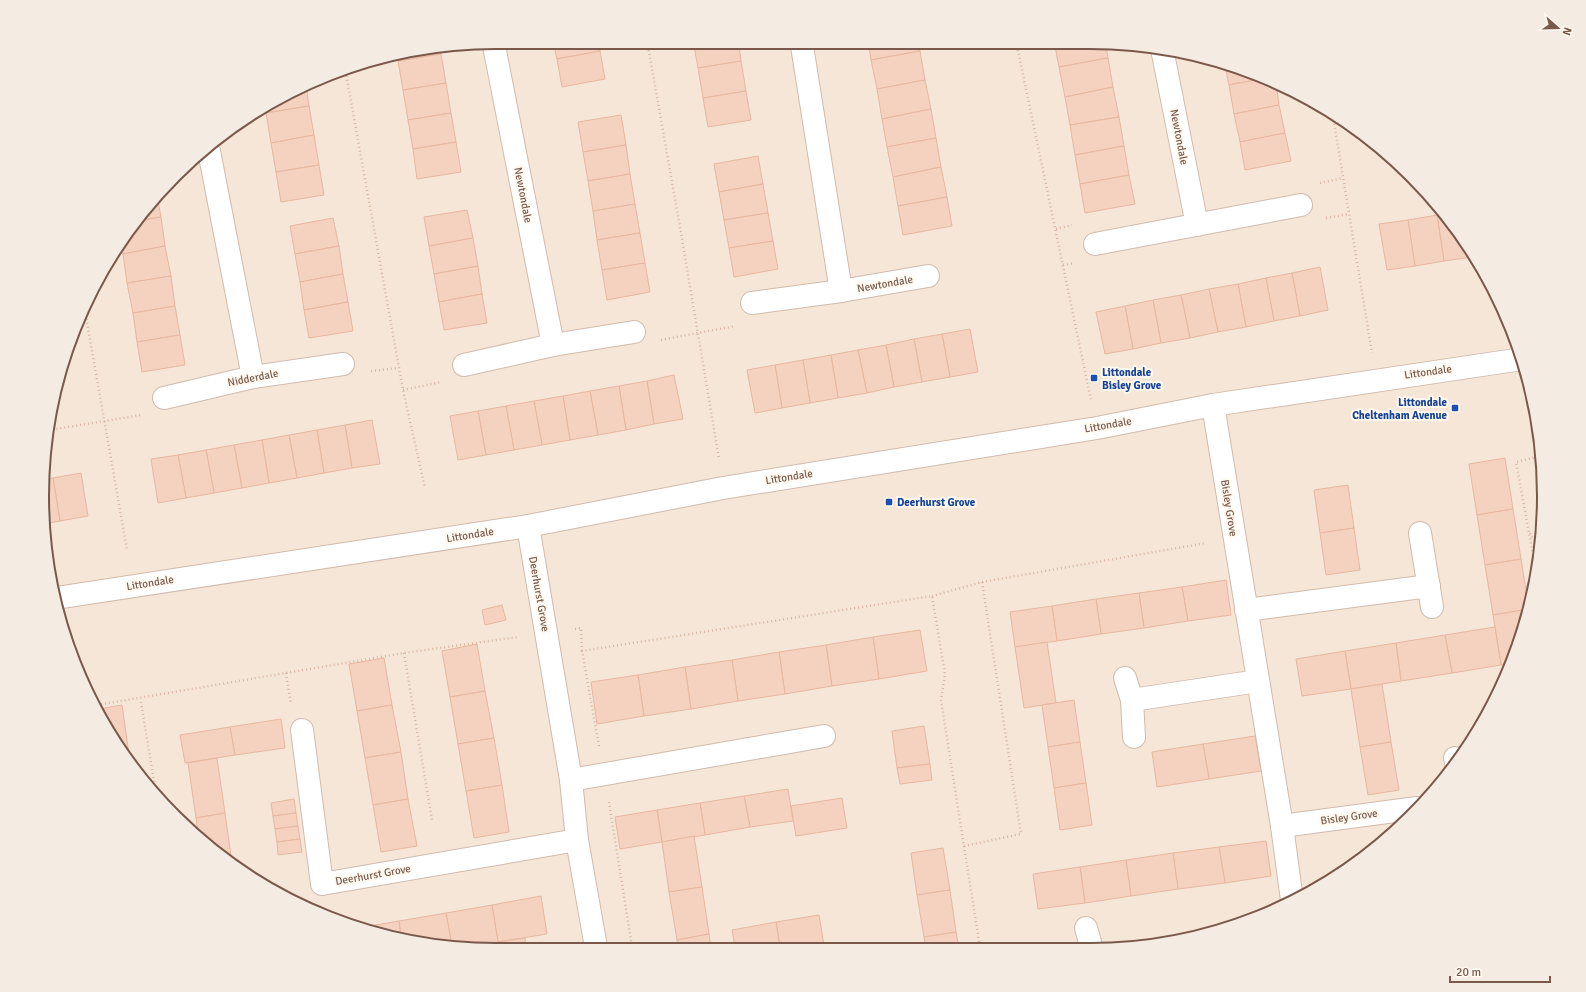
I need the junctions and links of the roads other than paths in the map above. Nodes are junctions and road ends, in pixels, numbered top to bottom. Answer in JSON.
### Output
{"nodes":[{"id":1,"x":495,"y":49,"type":"edge"},
{"id":2,"x":802,"y":49,"type":"edge"},
{"id":3,"x":1163,"y":56,"type":"edge"},
{"id":4,"x":209,"y":153,"type":"edge"},
{"id":5,"x":1301,"y":205,"type":"dead end"},
{"id":6,"x":1197,"y":225,"type":"junction"},
{"id":7,"x":1095,"y":244,"type":"dead end"},
{"id":8,"x":928,"y":276,"type":"dead end"},
{"id":9,"x":842,"y":291,"type":"junction"},
{"id":10,"x":752,"y":303,"type":"road end"},
{"id":11,"x":634,"y":332,"type":"road end"},
{"id":12,"x":553,"y":345,"type":"junction"},
{"id":13,"x":1516,"y":360,"type":"edge"},
{"id":14,"x":343,"y":364,"type":"dead end"},
{"id":15,"x":464,"y":365,"type":"road end"},
{"id":16,"x":253,"y":377,"type":"junction"},
{"id":17,"x":164,"y":398,"type":"road end"},
{"id":18,"x":1213,"y":405,"type":"junction"},
{"id":19,"x":528,"y":526,"type":"junction"},
{"id":20,"x":1420,"y":533,"type":"dead end"},
{"id":21,"x":1429,"y":586,"type":"junction"},
{"id":22,"x":61,"y":597,"type":"edge"},
{"id":23,"x":1432,"y":607,"type":"dead end"},
{"id":24,"x":1246,"y":610,"type":"junction"},
{"id":25,"x":1125,"y":678,"type":"dead end"},
{"id":26,"x":1258,"y":681,"type":"junction"},
{"id":27,"x":1132,"y":700,"type":"junction"},
{"id":28,"x":302,"y":730,"type":"dead end"},
{"id":29,"x":824,"y":736,"type":"dead end"},
{"id":30,"x":1134,"y":737,"type":"dead end"},
{"id":31,"x":571,"y":780,"type":"junction"},
{"id":32,"x":1409,"y":809,"type":"edge"},
{"id":33,"x":1282,"y":826,"type":"junction"},
{"id":34,"x":577,"y":840,"type":"junction"},
{"id":35,"x":1291,"y":895,"type":"edge"},
{"id":36,"x":1086,"y":928,"type":"dead end"},
{"id":37,"x":595,"y":943,"type":"edge"},
{"id":38,"x":1090,"y":943,"type":"edge"}],
"edges":[{"from":1,"to":12,"type":"street","name":"Newtondale"},
{"from":2,"to":9,"type":"street","name":"Newtondale"},
{"from":3,"to":6,"type":"street","name":"Newtondale"},
{"from":4,"to":16,"type":"street"},
{"from":5,"to":6,"type":"street"},
{"from":6,"to":7,"type":"street"},
{"from":8,"to":9,"type":"street","name":"Newtondale"},
{"from":9,"to":10,"type":"street","name":"Newtondale"},
{"from":11,"to":12,"type":"street"},
{"from":12,"to":15,"type":"street"},
{"from":13,"to":18,"type":"street","name":"Littondale"},
{"from":14,"to":16,"type":"street","name":"Nidderdale"},
{"from":16,"to":17,"type":"street","name":"Nidderdale"},
{"from":18,"to":19,"type":"street","name":"Littondale"},
{"from":18,"to":24,"type":"street","name":"Bisley Grove"},
{"from":19,"to":22,"type":"street","name":"Littondale"},
{"from":19,"to":31,"type":"street","name":"Deerhurst Grove"},
{"from":20,"to":21,"type":"street"},
{"from":21,"to":23,"type":"street"},
{"from":21,"to":24,"type":"street"},
{"from":24,"to":26,"type":"street","name":"Bisley Grove"},
{"from":25,"to":27,"type":"street"},
{"from":26,"to":27,"type":"street"},
{"from":26,"to":33,"type":"street","name":"Bisley Grove"},
{"from":27,"to":30,"type":"street"},
{"from":28,"to":34,"type":"street","name":"Deerhurst Grove"},
{"from":29,"to":31,"type":"street"},
{"from":31,"to":34,"type":"street","name":"Deerhurst Grove"},
{"from":32,"to":33,"type":"street","name":"Bisley Grove"},
{"from":33,"to":35,"type":"street","name":"Bisley Grove"},
{"from":34,"to":37,"type":"street","name":"Deerhurst Grove"},
{"from":36,"to":38,"type":"street"}]}
